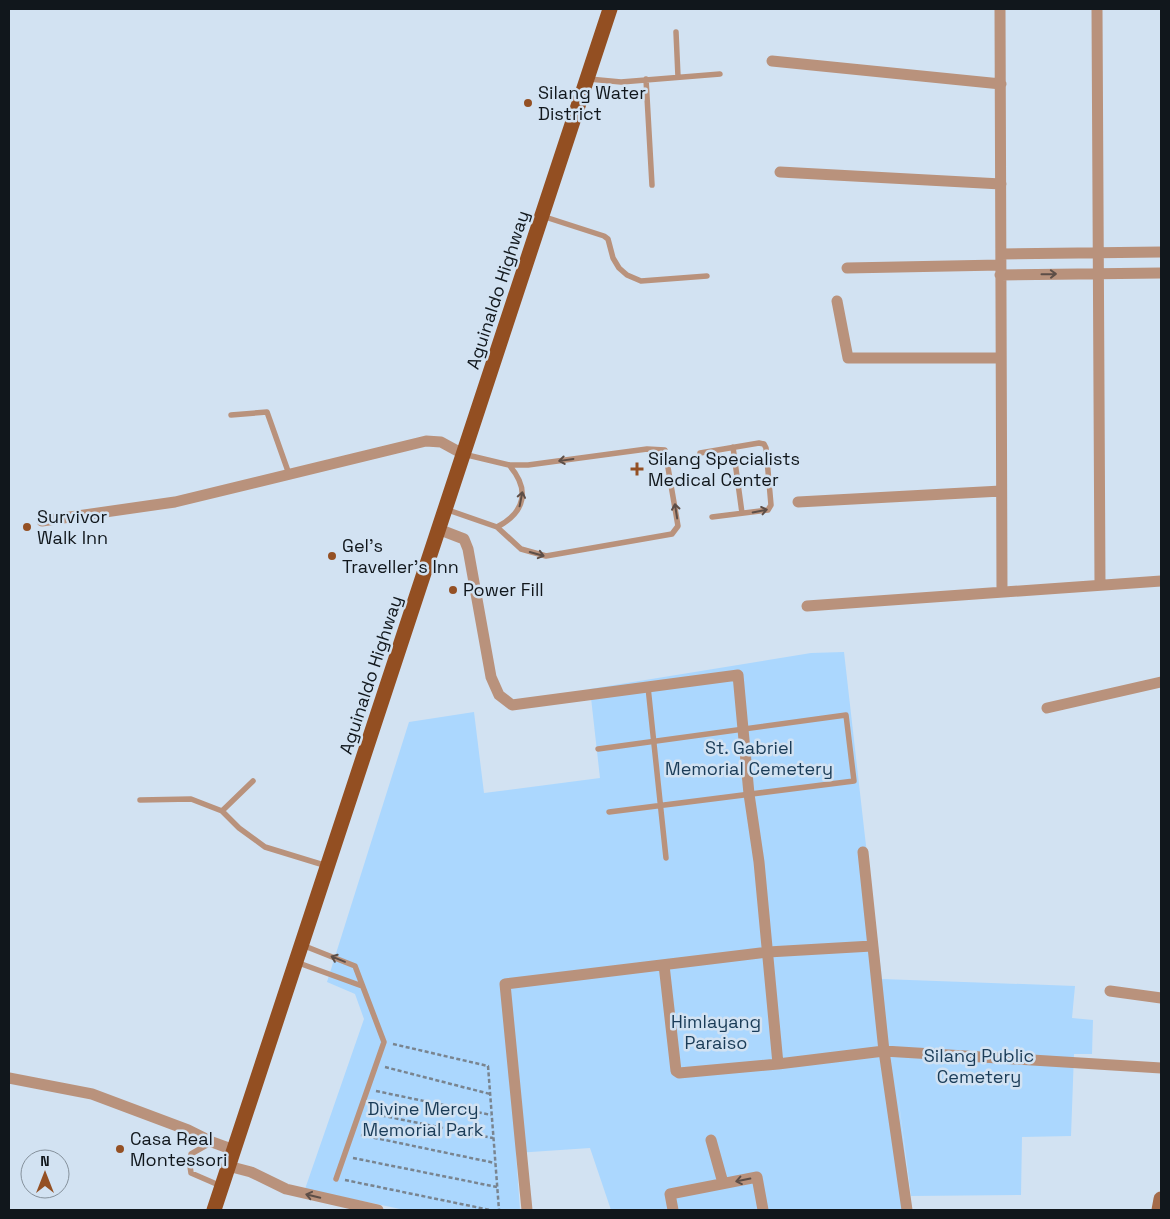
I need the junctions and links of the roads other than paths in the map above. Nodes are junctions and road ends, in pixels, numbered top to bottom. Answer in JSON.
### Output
{"nodes":[{"id":1,"x":610,"y":9,"type":"edge"},
{"id":2,"x":1000,"y":9,"type":"edge"},
{"id":3,"x":1097,"y":9,"type":"edge"},
{"id":4,"x":676,"y":32,"type":"dead end"},
{"id":5,"x":772,"y":61,"type":"dead end"},
{"id":6,"x":720,"y":74,"type":"dead end"},
{"id":7,"x":678,"y":77,"type":"junction"},
{"id":8,"x":587,"y":78,"type":"junction"},
{"id":9,"x":646,"y":79,"type":"junction"},
{"id":10,"x":1001,"y":84,"type":"junction"},
{"id":11,"x":780,"y":172,"type":"dead end"},
{"id":12,"x":1001,"y":184,"type":"junction"},
{"id":13,"x":652,"y":185,"type":"dead end"},
{"id":14,"x":542,"y":216,"type":"junction"},
{"id":15,"x":1161,"y":252,"type":"edge"},
{"id":16,"x":1098,"y":253,"type":"junction"},
{"id":17,"x":1000,"y":265,"type":"junction"},
{"id":18,"x":847,"y":268,"type":"dead end"},
{"id":19,"x":1161,"y":273,"type":"edge"},
{"id":20,"x":1098,"y":274,"type":"junction"},
{"id":21,"x":708,"y":276,"type":"dead end"},
{"id":22,"x":837,"y":301,"type":"dead end"},
{"id":23,"x":1001,"y":358,"type":"junction"},
{"id":24,"x":231,"y":415,"type":"dead end"},
{"id":25,"x":733,"y":447,"type":"junction"},
{"id":26,"x":700,"y":453,"type":"dead end"},
{"id":27,"x":463,"y":454,"type":"junction"},
{"id":28,"x":508,"y":465,"type":"junction"},
{"id":29,"x":289,"y":474,"type":"junction"},
{"id":30,"x":1002,"y":491,"type":"junction"},
{"id":31,"x":798,"y":502,"type":"dead end"},
{"id":32,"x":445,"y":509,"type":"junction"},
{"id":33,"x":742,"y":513,"type":"junction"},
{"id":34,"x":712,"y":517,"type":"dead end"},
{"id":35,"x":42,"y":521,"type":"dead end"},
{"id":36,"x":497,"y":527,"type":"junction"},
{"id":37,"x":438,"y":529,"type":"junction"},
{"id":38,"x":1161,"y":581,"type":"edge"},
{"id":39,"x":1100,"y":586,"type":"junction"},
{"id":40,"x":1002,"y":592,"type":"junction"},
{"id":41,"x":807,"y":606,"type":"dead end"},
{"id":42,"x":1161,"y":682,"type":"edge"},
{"id":43,"x":648,"y":687,"type":"junction"},
{"id":44,"x":1047,"y":708,"type":"dead end"},
{"id":45,"x":743,"y":730,"type":"junction"},
{"id":46,"x":654,"y":742,"type":"junction"},
{"id":47,"x":598,"y":749,"type":"dead end"},
{"id":48,"x":253,"y":781,"type":"dead end"},
{"id":49,"x":749,"y":794,"type":"junction"},
{"id":50,"x":140,"y":800,"type":"dead end"},
{"id":51,"x":660,"y":805,"type":"junction"},
{"id":52,"x":222,"y":811,"type":"junction"},
{"id":53,"x":609,"y":812,"type":"dead end"},
{"id":54,"x":863,"y":852,"type":"dead end"},
{"id":55,"x":666,"y":858,"type":"dead end"},
{"id":56,"x":327,"y":866,"type":"junction"},
{"id":57,"x":301,"y":945,"type":"junction"},
{"id":58,"x":872,"y":946,"type":"junction"},
{"id":59,"x":768,"y":952,"type":"junction"},
{"id":60,"x":296,"y":962,"type":"junction"},
{"id":61,"x":664,"y":965,"type":"junction"},
{"id":62,"x":362,"y":986,"type":"junction"},
{"id":63,"x":1110,"y":991,"type":"dead end"},
{"id":64,"x":1161,"y":998,"type":"edge"},
{"id":65,"x":884,"y":1051,"type":"junction"},
{"id":66,"x":778,"y":1064,"type":"junction"},
{"id":67,"x":1161,"y":1068,"type":"edge"},
{"id":68,"x":9,"y":1078,"type":"edge"},
{"id":69,"x":711,"y":1140,"type":"dead end"},
{"id":70,"x":212,"y":1142,"type":"junction"},
{"id":71,"x":234,"y":1150,"type":"junction"},
{"id":72,"x":228,"y":1166,"type":"junction"},
{"id":73,"x":336,"y":1179,"type":"road end"},
{"id":74,"x":723,"y":1184,"type":"junction"},
{"id":75,"x":222,"y":1186,"type":"junction"},
{"id":76,"x":1161,"y":1199,"type":"edge"},
{"id":77,"x":214,"y":1210,"type":"edge"},
{"id":78,"x":378,"y":1210,"type":"edge"},
{"id":79,"x":527,"y":1210,"type":"edge"},
{"id":80,"x":673,"y":1210,"type":"edge"},
{"id":81,"x":763,"y":1210,"type":"edge"},
{"id":82,"x":907,"y":1210,"type":"edge"},
{"id":83,"x":1159,"y":1210,"type":"edge"}],
"edges":[{"from":1,"to":8,"type":"main road","name":"Aguinaldo Highway"},
{"from":2,"to":10,"type":"street"},
{"from":3,"to":16,"type":"street"},
{"from":4,"to":7,"type":"lane"},
{"from":5,"to":10,"type":"street"},
{"from":6,"to":7,"type":"lane"},
{"from":7,"to":9,"type":"lane"},
{"from":8,"to":9,"type":"lane"},
{"from":8,"to":14,"type":"main road","name":"Aguinaldo Highway"},
{"from":9,"to":13,"type":"lane"},
{"from":10,"to":12,"type":"street"},
{"from":11,"to":12,"type":"street"},
{"from":12,"to":17,"type":"street"},
{"from":14,"to":21,"type":"lane"},
{"from":14,"to":27,"type":"main road","name":"Aguinaldo Highway"},
{"from":15,"to":16,"type":"street"},
{"from":16,"to":17,"type":"street"},
{"from":16,"to":20,"type":"street"},
{"from":17,"to":18,"type":"street"},
{"from":17,"to":20,"type":"street","one_way":true},
{"from":17,"to":23,"type":"street"},
{"from":19,"to":20,"type":"street"},
{"from":20,"to":39,"type":"street"},
{"from":22,"to":23,"type":"street"},
{"from":23,"to":30,"type":"street"},
{"from":24,"to":29,"type":"lane"},
{"from":25,"to":26,"type":"lane"},
{"from":25,"to":33,"type":"lane"},
{"from":33,"to":25,"type":"lane","one_way":true},
{"from":27,"to":28,"type":"lane"},
{"from":27,"to":29,"type":"street"},
{"from":27,"to":32,"type":"main road","name":"Aguinaldo Highway"},
{"from":36,"to":28,"type":"lane","one_way":true},
{"from":36,"to":28,"type":"lane","one_way":true},
{"from":29,"to":35,"type":"street"},
{"from":30,"to":31,"type":"street"},
{"from":30,"to":40,"type":"street"},
{"from":32,"to":36,"type":"lane"},
{"from":32,"to":37,"type":"main road","name":"Aguinaldo Highway"},
{"from":33,"to":34,"type":"lane"},
{"from":37,"to":43,"type":"street"},
{"from":37,"to":56,"type":"main road","name":"Aguinaldo Highway"},
{"from":38,"to":39,"type":"street"},
{"from":39,"to":40,"type":"street"},
{"from":40,"to":41,"type":"street"},
{"from":42,"to":44,"type":"street"},
{"from":43,"to":45,"type":"street"},
{"from":43,"to":46,"type":"lane"},
{"from":45,"to":46,"type":"lane"},
{"from":45,"to":49,"type":"street"},
{"from":45,"to":49,"type":"lane"},
{"from":46,"to":47,"type":"lane"},
{"from":46,"to":51,"type":"lane"},
{"from":48,"to":52,"type":"lane"},
{"from":49,"to":51,"type":"lane"},
{"from":49,"to":59,"type":"street"},
{"from":50,"to":52,"type":"lane"},
{"from":51,"to":53,"type":"lane"},
{"from":51,"to":55,"type":"lane"},
{"from":52,"to":56,"type":"lane"},
{"from":54,"to":58,"type":"street"},
{"from":56,"to":57,"type":"main road","name":"Aguinaldo Highway"},
{"from":57,"to":60,"type":"main road","name":"Aguinaldo Highway"},
{"from":62,"to":57,"type":"lane","one_way":true},
{"from":58,"to":59,"type":"street"},
{"from":58,"to":65,"type":"street"},
{"from":59,"to":61,"type":"street"},
{"from":59,"to":66,"type":"street"},
{"from":60,"to":62,"type":"lane"},
{"from":60,"to":71,"type":"main road","name":"Aguinaldo Highway"},
{"from":61,"to":66,"type":"street"},
{"from":61,"to":79,"type":"street"},
{"from":62,"to":73,"type":"lane"},
{"from":63,"to":64,"type":"street"},
{"from":65,"to":66,"type":"street"},
{"from":65,"to":67,"type":"street"},
{"from":65,"to":82,"type":"street"},
{"from":68,"to":70,"type":"street"},
{"from":69,"to":74,"type":"street"},
{"from":70,"to":71,"type":"street"},
{"from":70,"to":75,"type":"lane"},
{"from":71,"to":72,"type":"main road","name":"Aguinaldo Highway"},
{"from":72,"to":75,"type":"main road","name":"Aguinaldo Highway"},
{"from":78,"to":72,"type":"street","one_way":true},
{"from":74,"to":80,"type":"street"},
{"from":81,"to":74,"type":"street","one_way":true},
{"from":75,"to":77,"type":"main road","name":"Aguinaldo Highway"},
{"from":76,"to":83,"type":"main road"}]}
